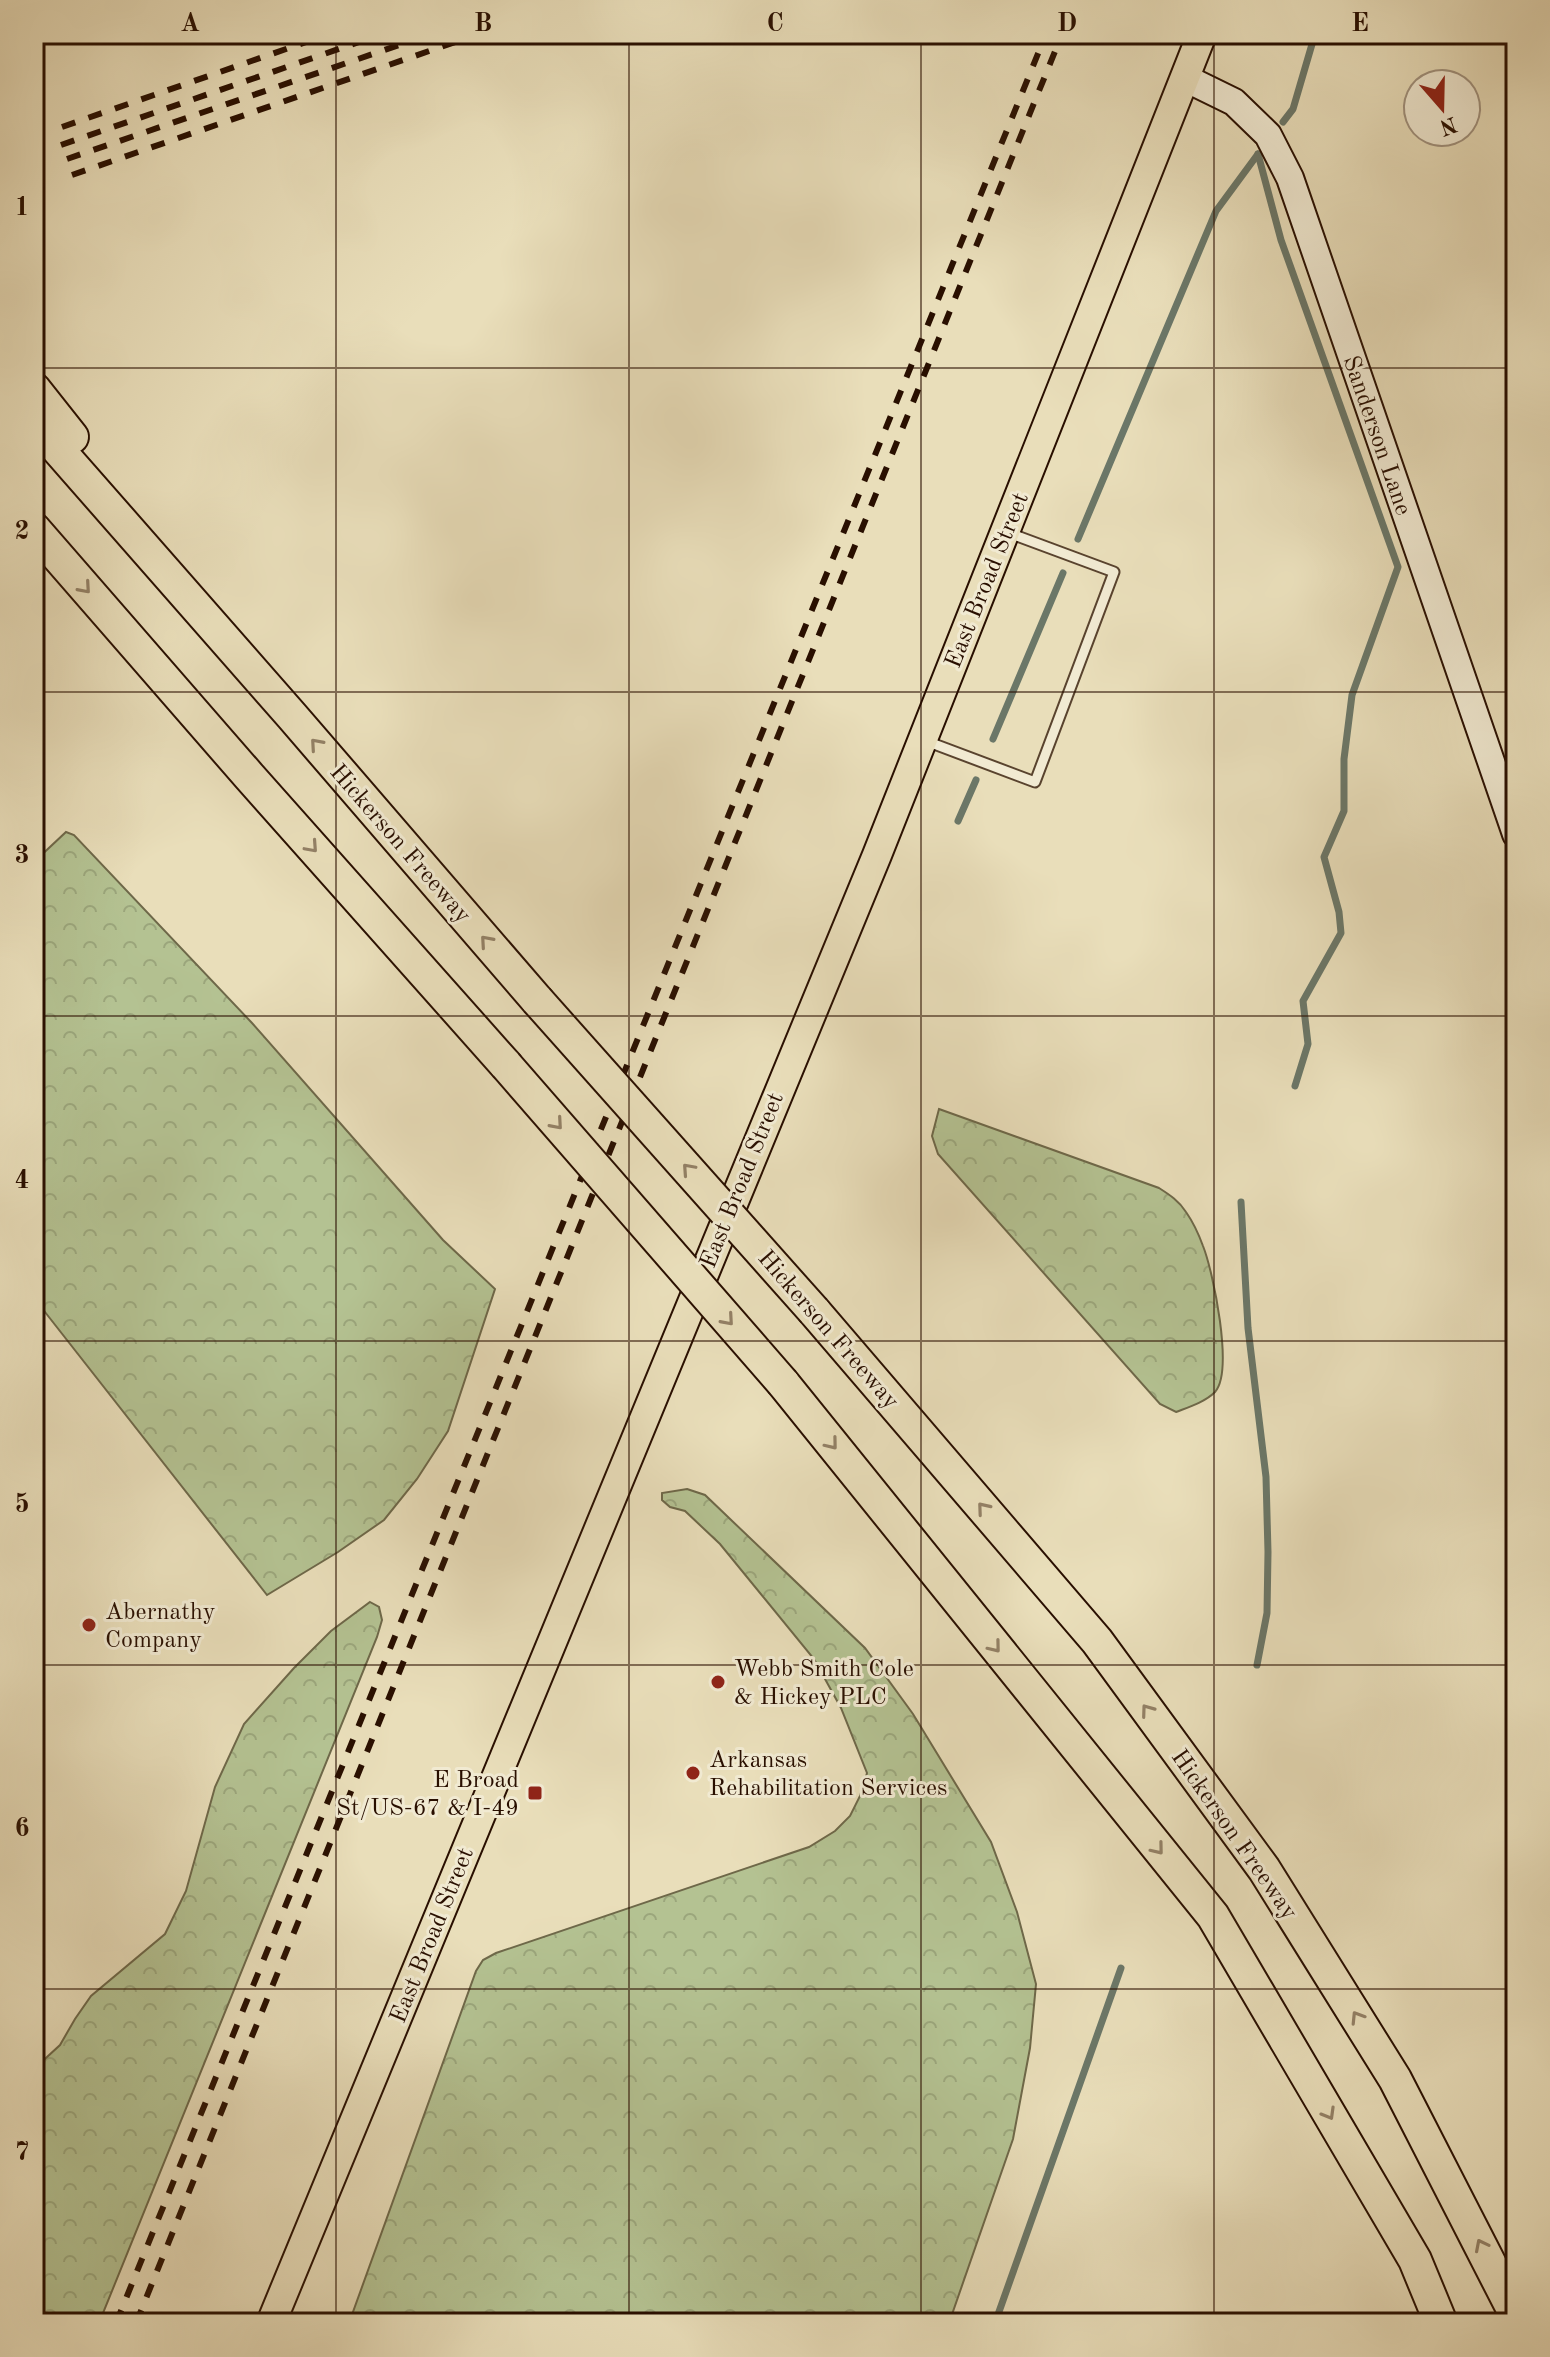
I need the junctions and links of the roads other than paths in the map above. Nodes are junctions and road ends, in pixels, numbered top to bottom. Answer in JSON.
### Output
{"nodes":[{"id":1,"x":1202,"y":34,"type":"edge"},
{"id":2,"x":1185,"y":78,"type":"junction"},
{"id":3,"x":34,"y":389,"type":"edge"},
{"id":4,"x":34,"y":422,"type":"edge"},
{"id":5,"x":34,"y":529,"type":"edge"},
{"id":6,"x":1006,"y":531,"type":"junction"},
{"id":7,"x":292,"y":716,"type":"junction"},
{"id":8,"x":922,"y":740,"type":"junction"},
{"id":9,"x":1516,"y":834,"type":"edge"},
{"id":10,"x":1516,"y":2315,"type":"edge"},
{"id":11,"x":271,"y":2323,"type":"edge"},
{"id":12,"x":1441,"y":2323,"type":"edge"}],
"edges":[{"from":1,"to":2,"type":"main road","name":"East Broad Street"},
{"from":2,"to":6,"type":"main road","name":"East Broad Street"},
{"from":2,"to":9,"type":"street","name":"Sanderson Lane"},
{"from":3,"to":7,"type":"highway"},
{"from":4,"to":7,"type":"highway","name":"Hickerson Freeway"},
{"from":5,"to":12,"type":"highway","one_way":true,"bridge":true},
{"from":6,"to":8,"type":"main road","name":"East Broad Street"},
{"from":6,"to":8,"type":"lane"},
{"from":10,"to":7,"type":"highway","name":"Hickerson Freeway","one_way":true,"bridge":true},
{"from":8,"to":11,"type":"main road","name":"East Broad Street"}]}
